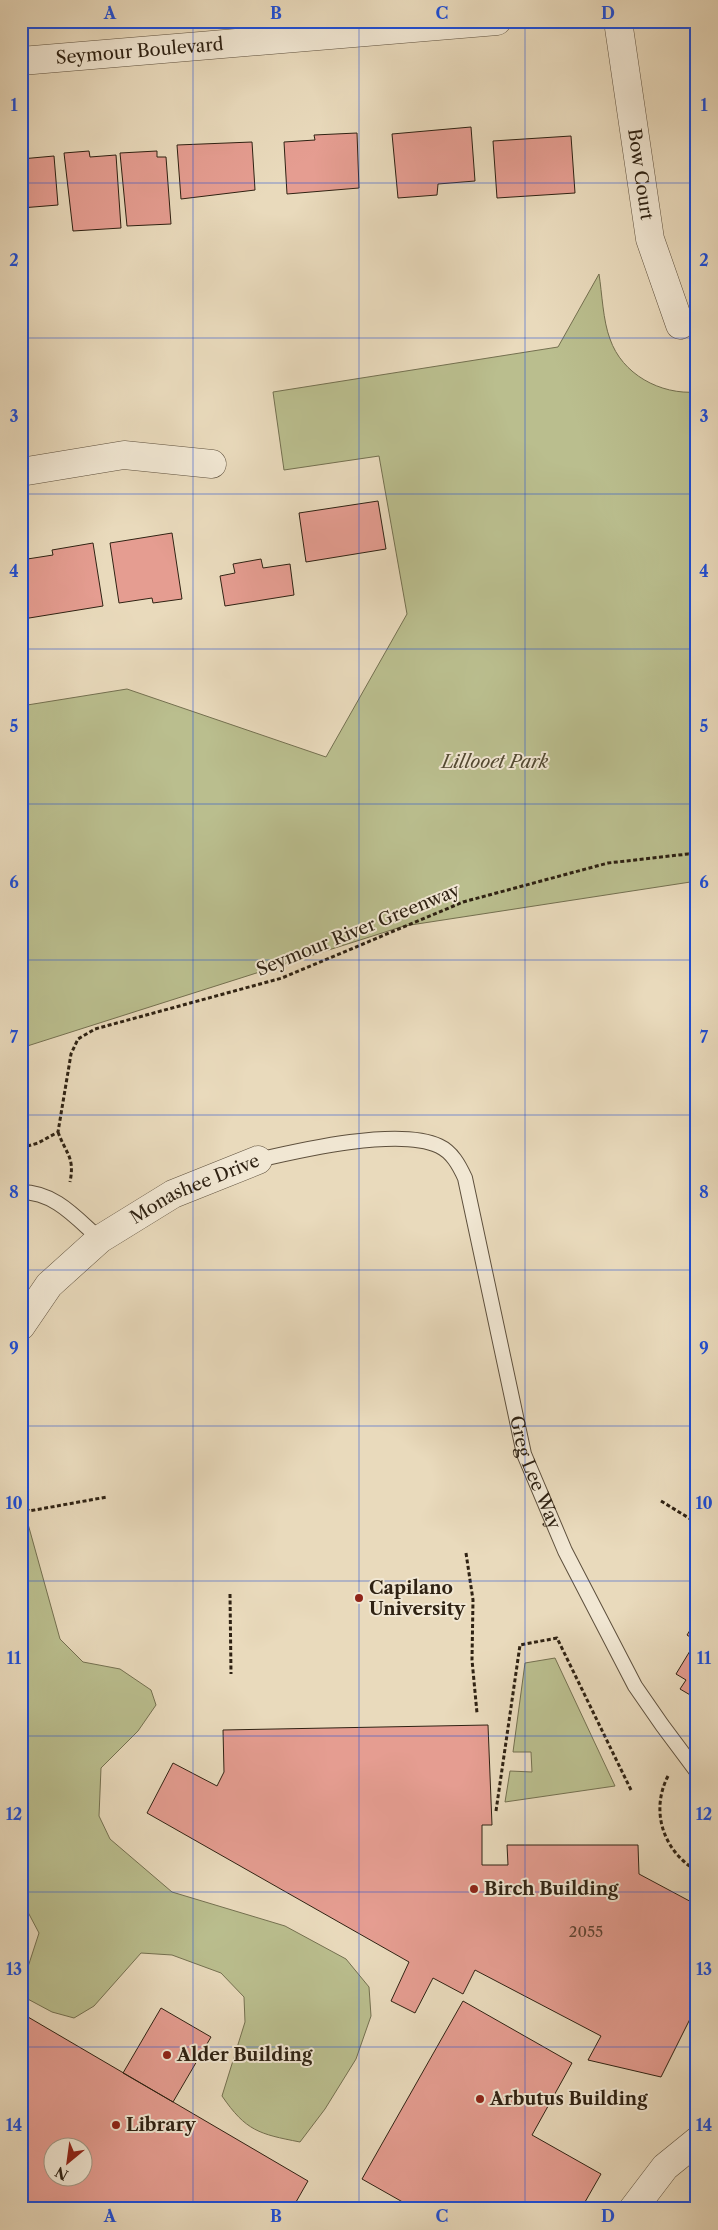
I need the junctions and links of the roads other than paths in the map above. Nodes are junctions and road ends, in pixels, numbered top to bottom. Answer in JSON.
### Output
{"nodes":[{"id":1,"x":497,"y":21,"type":"edge"},
{"id":2,"x":618,"y":21,"type":"edge"},
{"id":3,"x":21,"y":61,"type":"edge"},
{"id":4,"x":680,"y":325,"type":"dead end"},
{"id":5,"x":212,"y":464,"type":"dead end"},
{"id":6,"x":21,"y":472,"type":"edge"},
{"id":7,"x":441,"y":1146,"type":"joint"},
{"id":8,"x":258,"y":1160,"type":"joint"},
{"id":9,"x":21,"y":1192,"type":"edge"},
{"id":10,"x":100,"y":1239,"type":"junction"},
{"id":11,"x":21,"y":1326,"type":"edge"},
{"id":12,"x":697,"y":1772,"type":"edge"},
{"id":13,"x":697,"y":2141,"type":"edge"},
{"id":14,"x":633,"y":2209,"type":"edge"}],
"edges":[{"from":1,"to":3,"type":"street","name":"Seymour Boulevard"},
{"from":2,"to":4,"type":"street","name":"Bow Court"},
{"from":5,"to":6,"type":"street"},
{"from":7,"to":8,"type":"lane","name":"Monashee Drive"},
{"from":7,"to":12,"type":"lane","name":"Greg Lee Way"},
{"from":8,"to":10,"type":"street","name":"Monashee Drive"},
{"from":9,"to":10,"type":"lane"},
{"from":10,"to":11,"type":"street","name":"Monashee Drive"},
{"from":13,"to":14,"type":"street"}]}
